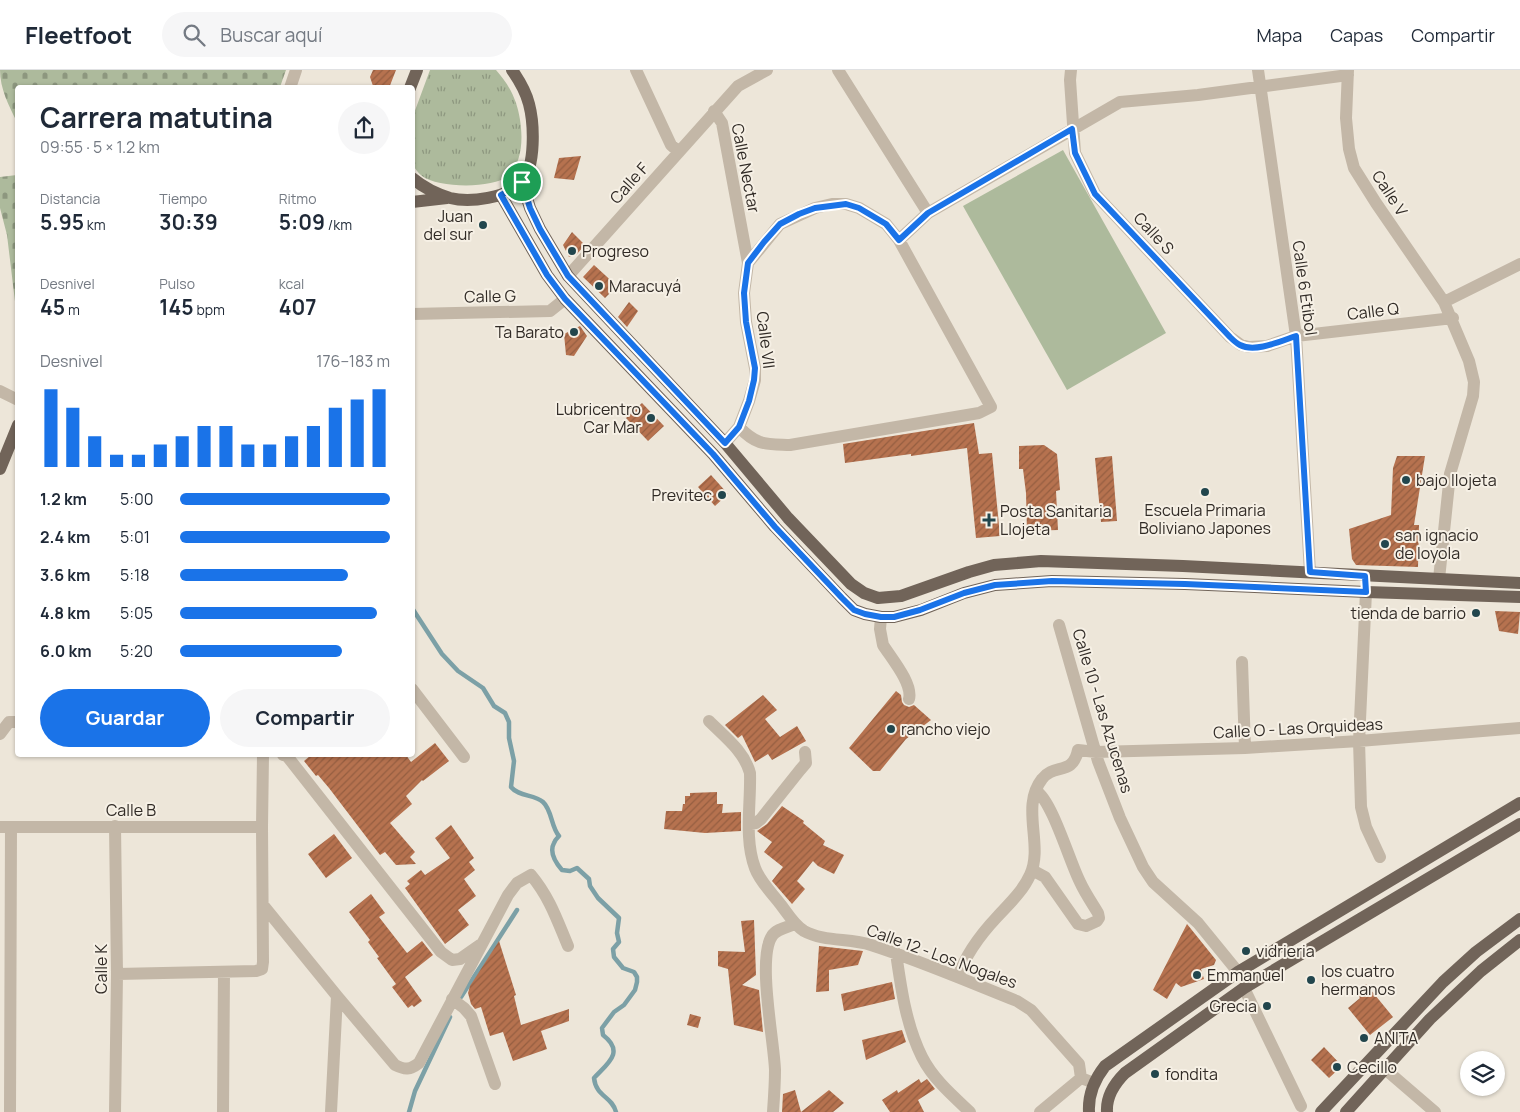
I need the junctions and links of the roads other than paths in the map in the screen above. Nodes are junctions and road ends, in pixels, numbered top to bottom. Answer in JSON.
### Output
{"nodes":[{"id":1,"x":296,"y":70,"type":"edge"},
{"id":2,"x":417,"y":70,"type":"edge"},
{"id":3,"x":512,"y":70,"type":"edge"},
{"id":4,"x":636,"y":70,"type":"edge"},
{"id":5,"x":767,"y":70,"type":"edge"},
{"id":6,"x":838,"y":70,"type":"edge"},
{"id":7,"x":1071,"y":70,"type":"edge"},
{"id":8,"x":1258,"y":70,"type":"edge"},
{"id":9,"x":1348,"y":73,"type":"edge"},
{"id":10,"x":749,"y":75,"type":"edge"},
{"id":11,"x":291,"y":85,"type":"edge"},
{"id":12,"x":411,"y":85,"type":"edge"},
{"id":13,"x":1261,"y":86,"type":"junction"},
{"id":14,"x":714,"y":112,"type":"junction"},
{"id":15,"x":1072,"y":129,"type":"junction"},
{"id":16,"x":679,"y":152,"type":"junction"},
{"id":17,"x":415,"y":180,"type":"edge"},
{"id":18,"x":522,"y":182,"type":"junction"},
{"id":19,"x":501,"y":195,"type":"junction"},
{"id":20,"x":450,"y":198,"type":"junction"},
{"id":21,"x":415,"y":202,"type":"edge"},
{"id":22,"x":928,"y":213,"type":"junction"},
{"id":23,"x":899,"y":240,"type":"junction"},
{"id":24,"x":748,"y":263,"type":"junction"},
{"id":25,"x":1520,"y":264,"type":"edge"},
{"id":26,"x":568,"y":276,"type":"junction"},
{"id":27,"x":565,"y":299,"type":"junction"},
{"id":28,"x":1444,"y":302,"type":"junction"},
{"id":29,"x":415,"y":314,"type":"edge"},
{"id":30,"x":1453,"y":318,"type":"junction"},
{"id":31,"x":1296,"y":336,"type":"junction"},
{"id":32,"x":0,"y":391,"type":"edge"},
{"id":33,"x":15,"y":398,"type":"edge"},
{"id":34,"x":739,"y":427,"type":"junction"},
{"id":35,"x":15,"y":432,"type":"edge"},
{"id":36,"x":725,"y":443,"type":"junction"},
{"id":37,"x":713,"y":454,"type":"junction"},
{"id":38,"x":0,"y":469,"type":"edge"},
{"id":39,"x":1104,"y":563,"type":"junction"},
{"id":40,"x":1310,"y":572,"type":"junction"},
{"id":41,"x":1365,"y":576,"type":"junction"},
{"id":42,"x":1439,"y":579,"type":"junction"},
{"id":43,"x":1104,"y":581,"type":"junction"},
{"id":44,"x":938,"y":583,"type":"junction"},
{"id":45,"x":1520,"y":583,"type":"edge"},
{"id":46,"x":1310,"y":589,"type":"junction"},
{"id":47,"x":1366,"y":592,"type":"junction"},
{"id":48,"x":1439,"y":594,"type":"junction"},
{"id":49,"x":1520,"y":596,"type":"edge"},
{"id":50,"x":944,"y":601,"type":"junction"},
{"id":51,"x":881,"y":617,"type":"junction"},
{"id":52,"x":1059,"y":625,"type":"dead end"},
{"id":53,"x":1242,"y":662,"type":"dead end"},
{"id":54,"x":415,"y":693,"type":"edge"},
{"id":55,"x":909,"y":700,"type":"dead end"},
{"id":56,"x":709,"y":721,"type":"dead end"},
{"id":57,"x":15,"y":722,"type":"edge"},
{"id":58,"x":1520,"y":728,"type":"edge"},
{"id":59,"x":0,"y":734,"type":"edge"},
{"id":60,"x":1359,"y":741,"type":"junction"},
{"id":61,"x":1245,"y":748,"type":"junction"},
{"id":62,"x":805,"y":752,"type":"dead end"},
{"id":63,"x":1096,"y":752,"type":"junction"},
{"id":64,"x":263,"y":757,"type":"edge"},
{"id":65,"x":289,"y":757,"type":"edge"},
{"id":66,"x":464,"y":757,"type":"dead end"},
{"id":67,"x":1036,"y":790,"type":"junction"},
{"id":68,"x":1520,"y":803,"type":"edge"},
{"id":69,"x":749,"y":824,"type":"junction"},
{"id":70,"x":1520,"y":824,"type":"edge"},
{"id":71,"x":115,"y":826,"type":"junction"},
{"id":72,"x":5,"y":827,"type":"edge"},
{"id":73,"x":262,"y":827,"type":"junction"},
{"id":74,"x":1380,"y":857,"type":"dead end"},
{"id":75,"x":1032,"y":870,"type":"junction"},
{"id":76,"x":263,"y":905,"type":"junction"},
{"id":77,"x":795,"y":924,"type":"junction"},
{"id":78,"x":1518,"y":924,"type":"edge"},
{"id":79,"x":1520,"y":940,"type":"edge"},
{"id":80,"x":484,"y":942,"type":"junction"},
{"id":81,"x":568,"y":946,"type":"dead end"},
{"id":82,"x":896,"y":953,"type":"junction"},
{"id":83,"x":224,"y":972,"type":"junction"},
{"id":84,"x":1238,"y":972,"type":"junction"},
{"id":85,"x":118,"y":974,"type":"junction"},
{"id":86,"x":958,"y":977,"type":"junction"},
{"id":87,"x":1244,"y":988,"type":"junction"},
{"id":88,"x":337,"y":996,"type":"junction"},
{"id":89,"x":452,"y":999,"type":"junction"},
{"id":90,"x":1372,"y":1057,"type":"junction"},
{"id":91,"x":1385,"y":1069,"type":"junction"},
{"id":92,"x":1081,"y":1078,"type":"junction"},
{"id":93,"x":1094,"y":1083,"type":"junction"},
{"id":94,"x":495,"y":1084,"type":"dead end"},
{"id":95,"x":1111,"y":1090,"type":"junction"},
{"id":96,"x":1301,"y":1106,"type":"dead end"},
{"id":97,"x":10,"y":1112,"type":"edge"},
{"id":98,"x":114,"y":1112,"type":"edge"},
{"id":99,"x":222,"y":1112,"type":"edge"},
{"id":100,"x":331,"y":1112,"type":"edge"},
{"id":101,"x":773,"y":1112,"type":"edge"},
{"id":102,"x":970,"y":1112,"type":"edge"},
{"id":103,"x":1040,"y":1112,"type":"edge"},
{"id":104,"x":1089,"y":1112,"type":"edge"},
{"id":105,"x":1108,"y":1112,"type":"edge"},
{"id":106,"x":1321,"y":1112,"type":"edge"},
{"id":107,"x":1346,"y":1112,"type":"edge"},
{"id":108,"x":1434,"y":1112,"type":"edge"}],
"edges":[{"from":1,"to":11,"type":"street"},
{"from":2,"to":12,"type":"main road"},
{"from":3,"to":18,"type":"main road"},
{"from":4,"to":16,"type":"street"},
{"from":5,"to":10,"type":"street","name":"Calle F"},
{"from":6,"to":22,"type":"street"},
{"from":7,"to":15,"type":"street","name":"Calle S"},
{"from":8,"to":13,"type":"street","name":"Calle 6 Etibol"},
{"from":9,"to":13,"type":"street"},
{"from":9,"to":28,"type":"street","name":"Calle V"},
{"from":10,"to":14,"type":"street","name":"Calle F"},
{"from":13,"to":15,"type":"street"},
{"from":13,"to":31,"type":"street","name":"Calle 6 Etibol"},
{"from":14,"to":16,"type":"street","name":"Calle F"},
{"from":14,"to":24,"type":"street","name":"Calle Nectar"},
{"from":15,"to":22,"type":"street"},
{"from":15,"to":31,"type":"street","name":"Calle S"},
{"from":16,"to":26,"type":"street","name":"Calle F"},
{"from":17,"to":20,"type":"main road"},
{"from":18,"to":19,"type":"main road"},
{"from":18,"to":26,"type":"main road"},
{"from":19,"to":20,"type":"main road"},
{"from":19,"to":27,"type":"main road"},
{"from":20,"to":21,"type":"main road"},
{"from":22,"to":23,"type":"street"},
{"from":23,"to":24,"type":"street"},
{"from":23,"to":34,"type":"street"},
{"from":24,"to":34,"type":"street","name":"Calle VII"},
{"from":25,"to":28,"type":"street"},
{"from":26,"to":27,"type":"main road"},
{"from":26,"to":36,"type":"main road"},
{"from":27,"to":29,"type":"street","name":"Calle G"},
{"from":27,"to":37,"type":"main road"},
{"from":28,"to":30,"type":"street","name":"Calle V"},
{"from":30,"to":31,"type":"street","name":"Calle Q"},
{"from":30,"to":42,"type":"street","name":"Calle V"},
{"from":31,"to":40,"type":"street","name":"Calle 6 Etibol"},
{"from":32,"to":33,"type":"street"},
{"from":34,"to":36,"type":"street","name":"Calle VII"},
{"from":35,"to":38,"type":"main road"},
{"from":36,"to":37,"type":"main road"},
{"from":36,"to":44,"type":"main road"},
{"from":37,"to":51,"type":"main road"},
{"from":39,"to":40,"type":"main road"},
{"from":39,"to":43,"type":"main road"},
{"from":39,"to":44,"type":"main road"},
{"from":40,"to":41,"type":"main road"},
{"from":40,"to":46,"type":"main road"},
{"from":41,"to":42,"type":"main road"},
{"from":41,"to":47,"type":"main road"},
{"from":42,"to":45,"type":"main road"},
{"from":42,"to":48,"type":"main road"},
{"from":43,"to":46,"type":"main road"},
{"from":43,"to":50,"type":"main road"},
{"from":44,"to":50,"type":"main road"},
{"from":46,"to":47,"type":"main road"},
{"from":47,"to":48,"type":"main road"},
{"from":47,"to":60,"type":"street"},
{"from":48,"to":49,"type":"main road"},
{"from":50,"to":51,"type":"main road"},
{"from":51,"to":55,"type":"street"},
{"from":52,"to":63,"type":"street","name":"Calle 10 - Las Azucenas"},
{"from":53,"to":61,"type":"street"},
{"from":54,"to":66,"type":"street"},
{"from":56,"to":69,"type":"street","name":"Calle 12 - Los Nogales"},
{"from":57,"to":59,"type":"street"},
{"from":58,"to":60,"type":"street","name":"Calle O - Las Orquideas"},
{"from":60,"to":61,"type":"street","name":"Calle O - Las Orquideas"},
{"from":60,"to":74,"type":"street"},
{"from":61,"to":63,"type":"street","name":"Calle O - Las Orquideas"},
{"from":62,"to":69,"type":"street"},
{"from":63,"to":67,"type":"street","name":"Calle O - Las Orquideas"},
{"from":63,"to":84,"type":"street","name":"Calle 10 - Las Azucenas"},
{"from":64,"to":73,"type":"street"},
{"from":65,"to":80,"type":"street"},
{"from":67,"to":75,"type":"street"},
{"from":67,"to":75,"type":"street"},
{"from":68,"to":84,"type":"main road"},
{"from":69,"to":77,"type":"street","name":"Calle 12 - Los Nogales"},
{"from":70,"to":87,"type":"main road"},
{"from":71,"to":72,"type":"street","name":"Calle B"},
{"from":71,"to":73,"type":"street","name":"Calle B"},
{"from":71,"to":85,"type":"street","name":"Calle K"},
{"from":72,"to":97,"type":"street"},
{"from":73,"to":76,"type":"street"},
{"from":75,"to":86,"type":"street"},
{"from":76,"to":83,"type":"street"},
{"from":76,"to":88,"type":"street"},
{"from":77,"to":82,"type":"street","name":"Calle 12 - Los Nogales"},
{"from":77,"to":101,"type":"street"},
{"from":78,"to":90,"type":"main road"},
{"from":79,"to":91,"type":"main road"},
{"from":80,"to":81,"type":"street"},
{"from":80,"to":89,"type":"street"},
{"from":82,"to":86,"type":"street","name":"Calle 12 - Los Nogales"},
{"from":82,"to":102,"type":"street"},
{"from":83,"to":85,"type":"street"},
{"from":83,"to":99,"type":"street"},
{"from":84,"to":87,"type":"main road"},
{"from":84,"to":93,"type":"main road"},
{"from":85,"to":98,"type":"street","name":"Calle K"},
{"from":86,"to":92,"type":"street","name":"Calle 12 - Los Nogales"},
{"from":87,"to":95,"type":"main road"},
{"from":87,"to":96,"type":"street"},
{"from":88,"to":89,"type":"street"},
{"from":88,"to":100,"type":"street"},
{"from":89,"to":94,"type":"street"},
{"from":90,"to":91,"type":"main road"},
{"from":90,"to":106,"type":"main road"},
{"from":91,"to":107,"type":"main road"},
{"from":91,"to":108,"type":"street"},
{"from":92,"to":93,"type":"street"},
{"from":92,"to":103,"type":"street"},
{"from":93,"to":95,"type":"main road"},
{"from":93,"to":104,"type":"main road"},
{"from":95,"to":105,"type":"main road"}]}
